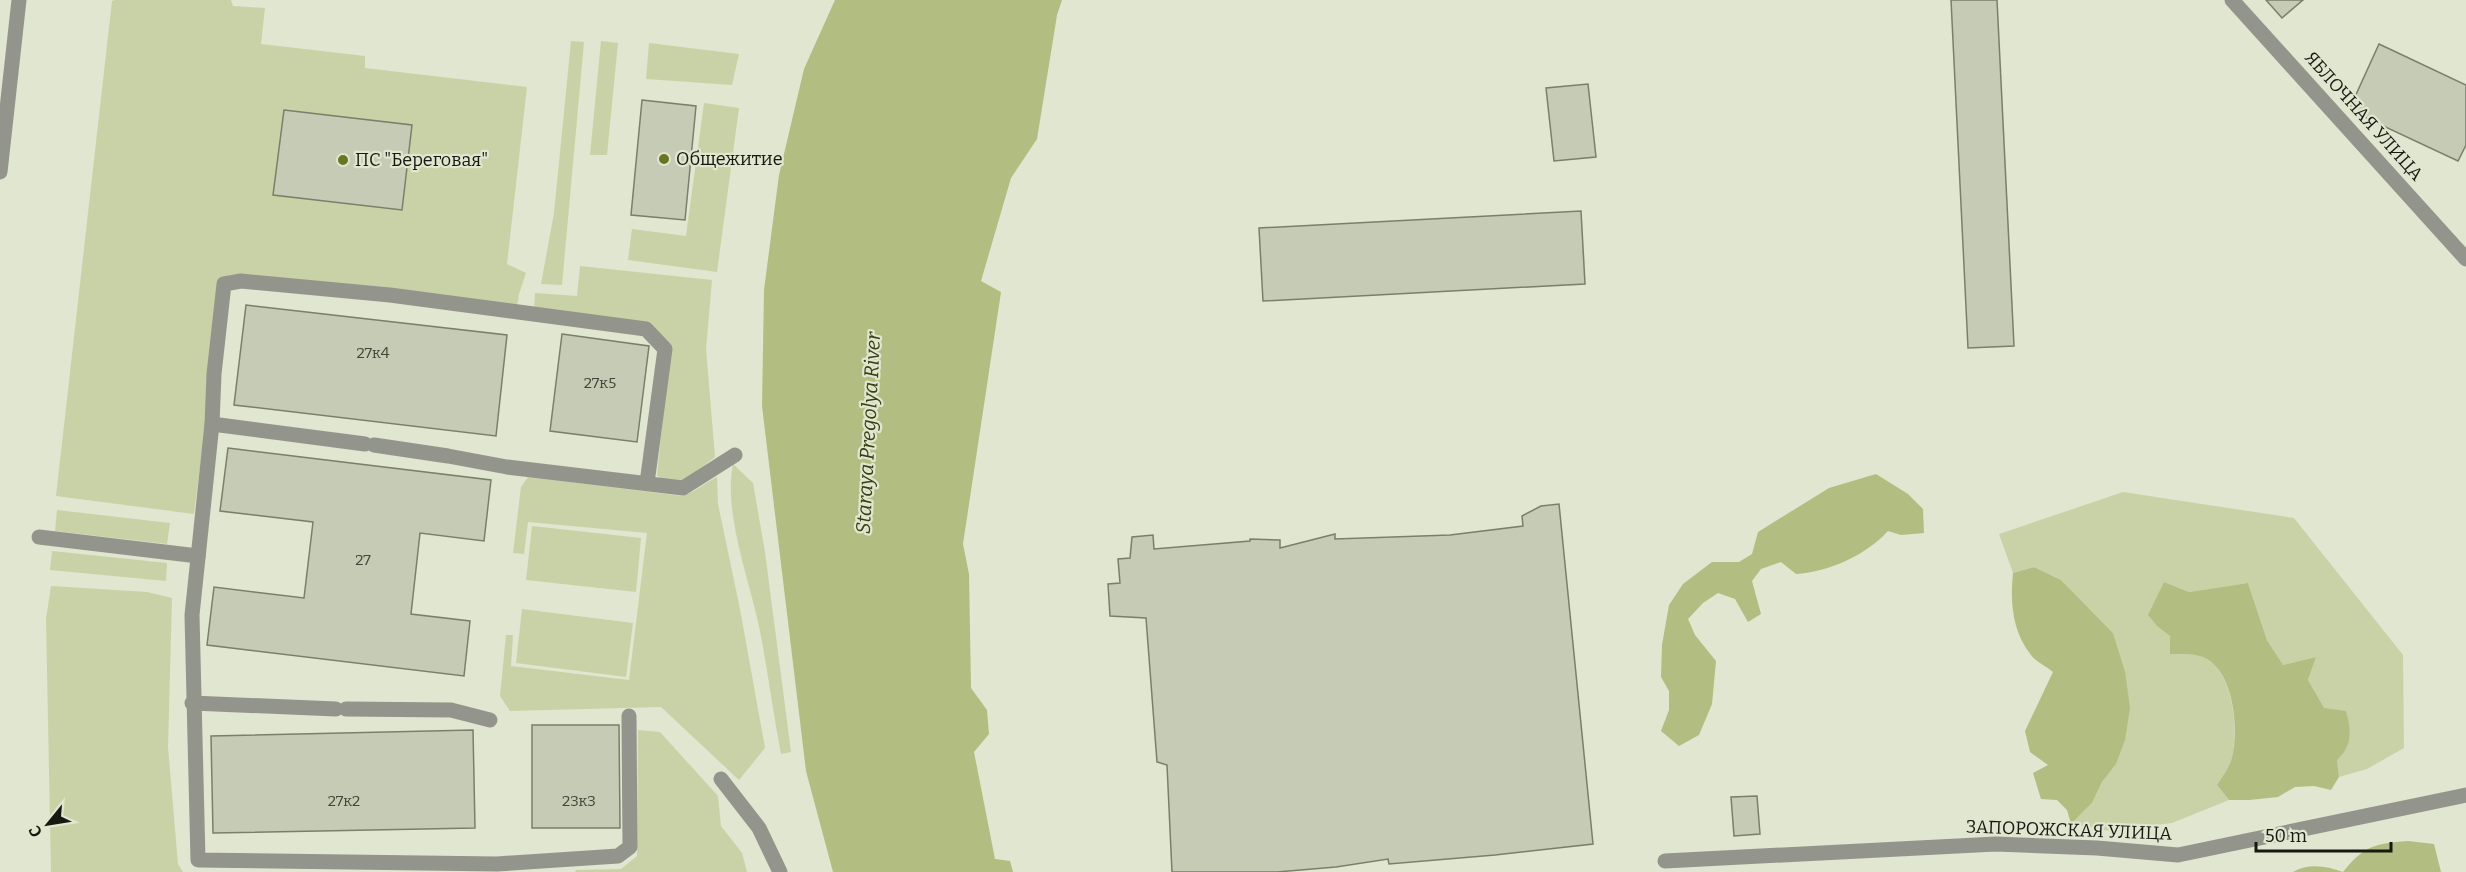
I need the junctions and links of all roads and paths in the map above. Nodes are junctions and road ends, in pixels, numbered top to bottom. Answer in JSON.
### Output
{"nodes":[{"id":1,"x":19,"y":0,"type":"edge"},
{"id":2,"x":2232,"y":0,"type":"edge"},
{"id":3,"x":0,"y":172,"type":"edge"},
{"id":4,"x":2466,"y":259,"type":"edge"},
{"id":5,"x":212,"y":424,"type":"junction"},
{"id":6,"x":735,"y":455,"type":"dead end"},
{"id":7,"x":647,"y":483,"type":"junction"},
{"id":8,"x":39,"y":537,"type":"dead end"},
{"id":9,"x":198,"y":556,"type":"junction"},
{"id":10,"x":192,"y":703,"type":"junction"},
{"id":11,"x":629,"y":716,"type":"dead end"},
{"id":12,"x":490,"y":720,"type":"dead end"},
{"id":13,"x":722,"y":779,"type":"dead end"},
{"id":14,"x":2466,"y":795,"type":"edge"},
{"id":15,"x":1665,"y":861,"type":"dead end"},
{"id":16,"x":780,"y":872,"type":"edge"}],
"edges":[{"from":1,"to":3,"type":"street"},
{"from":2,"to":4,"type":"street","name":"ЯБЛОЧНАЯ УЛИЦА"},
{"from":5,"to":7,"type":"street"},
{"from":5,"to":7,"type":"street"},
{"from":5,"to":9,"type":"street"},
{"from":6,"to":7,"type":"street"},
{"from":8,"to":9,"type":"street"},
{"from":9,"to":10,"type":"street"},
{"from":10,"to":11,"type":"street"},
{"from":10,"to":12,"type":"street"},
{"from":13,"to":16,"type":"street"},
{"from":14,"to":15,"type":"street","name":"ЗАПОРОЖСКАЯ УЛИЦА"}]}
